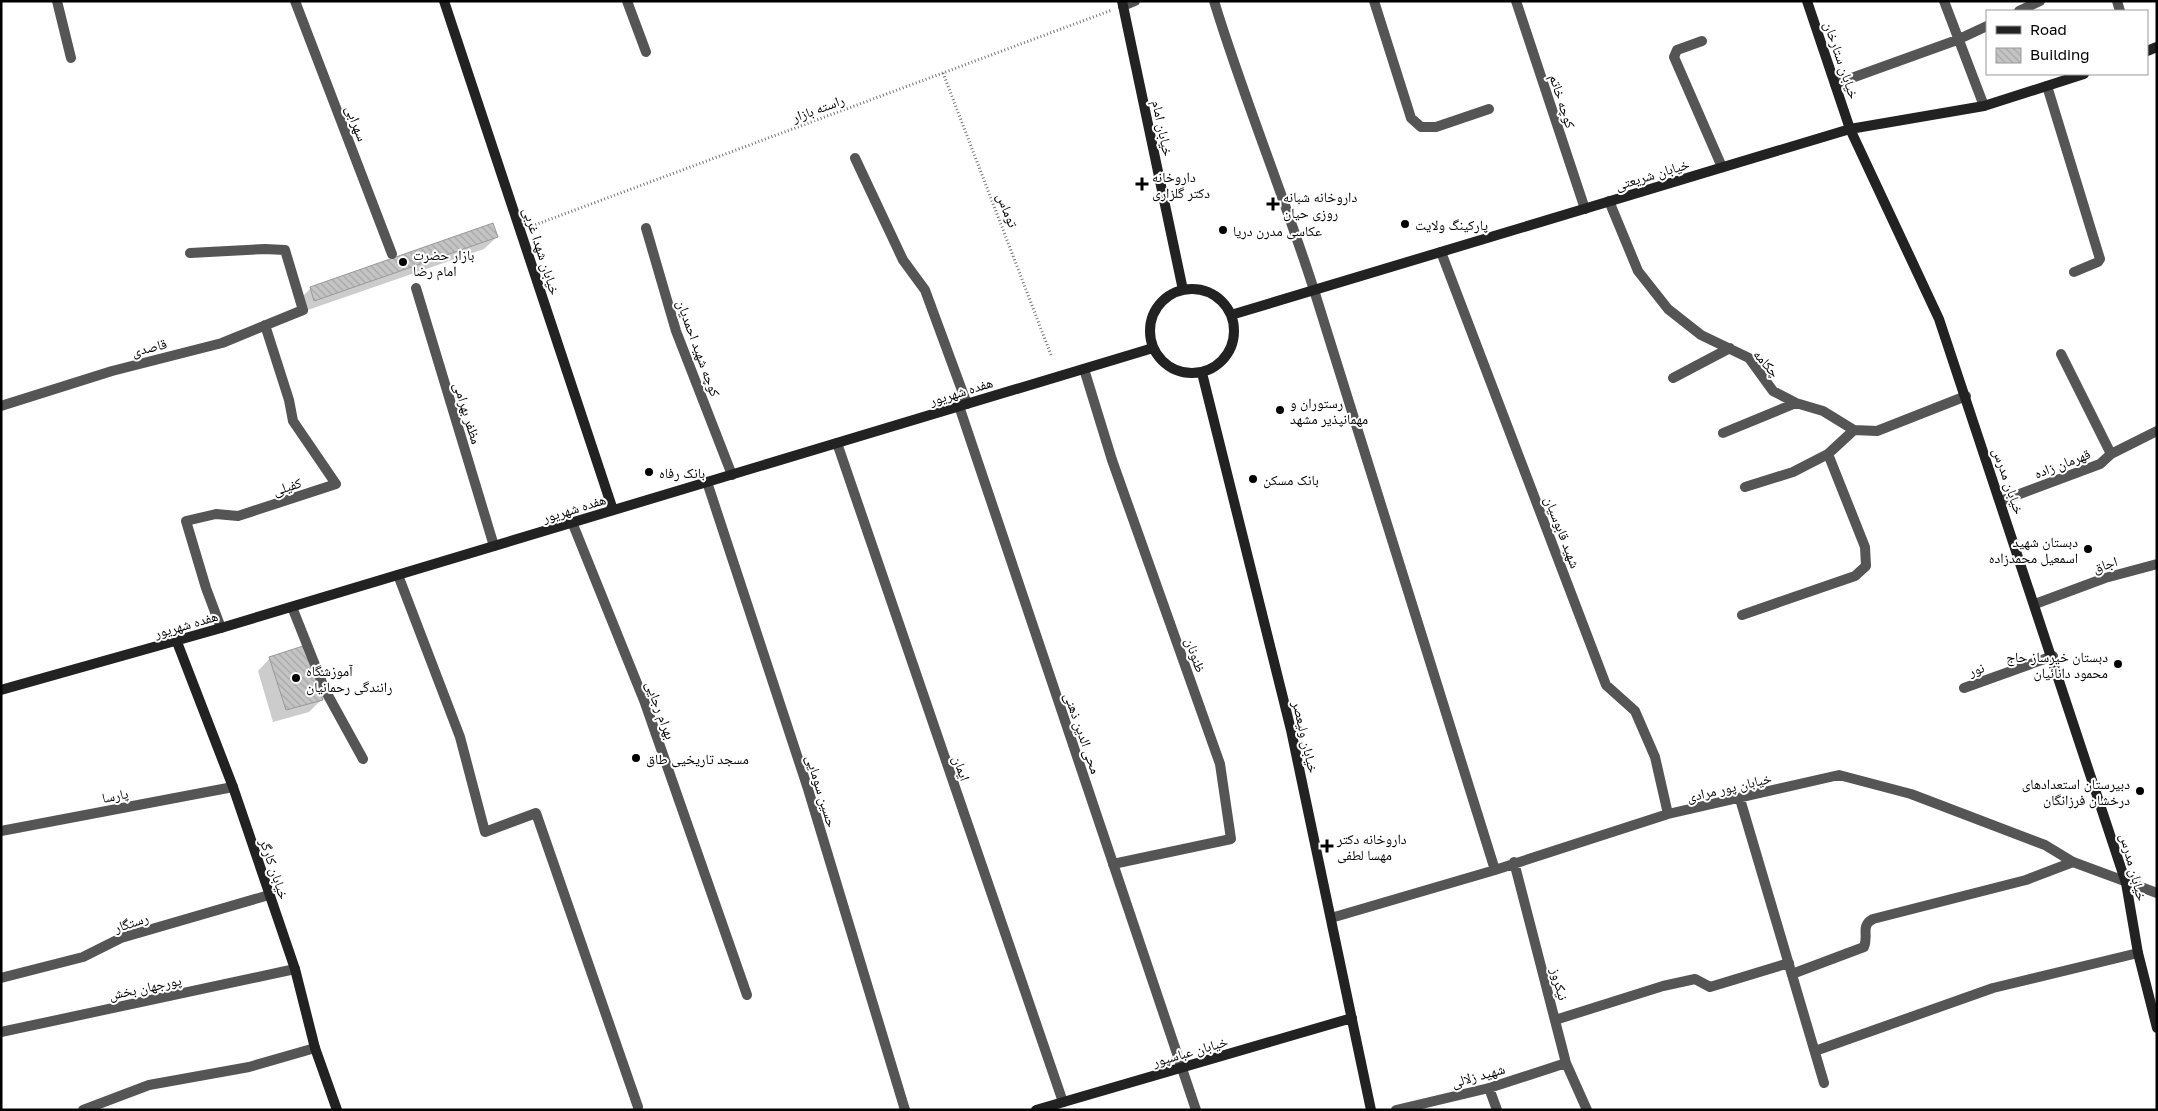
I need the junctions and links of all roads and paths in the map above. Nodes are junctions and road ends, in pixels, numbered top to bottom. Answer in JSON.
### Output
{"nodes":[{"id":1,"x":57,"y":1,"type":"edge"},
{"id":2,"x":295,"y":1,"type":"edge"},
{"id":3,"x":444,"y":1,"type":"edge"},
{"id":4,"x":627,"y":1,"type":"edge"},
{"id":5,"x":1135,"y":1,"type":"edge"},
{"id":6,"x":1214,"y":1,"type":"edge"},
{"id":7,"x":1374,"y":1,"type":"edge"},
{"id":8,"x":1516,"y":1,"type":"edge"},
{"id":9,"x":1807,"y":1,"type":"edge"},
{"id":10,"x":1944,"y":1,"type":"edge"},
{"id":11,"x":2040,"y":1,"type":"edge"},
{"id":12,"x":1123,"y":3,"type":"edge"},
{"id":13,"x":2021,"y":10,"type":"edge"},
{"id":14,"x":1986,"y":26,"type":"edge"},
{"id":15,"x":1957,"y":40,"type":"junction"},
{"id":16,"x":1702,"y":41,"type":"dead end"},
{"id":17,"x":646,"y":52,"type":"dead end"},
{"id":18,"x":71,"y":58,"type":"dead end"},
{"id":19,"x":943,"y":73,"type":"junction"},
{"id":20,"x":2081,"y":75,"type":"edge"},
{"id":21,"x":1835,"y":84,"type":"junction"},
{"id":22,"x":2047,"y":86,"type":"junction"},
{"id":23,"x":1984,"y":106,"type":"junction"},
{"id":24,"x":1489,"y":110,"type":"dead end"},
{"id":25,"x":1850,"y":129,"type":"junction"},
{"id":26,"x":855,"y":158,"type":"dead end"},
{"id":27,"x":1722,"y":168,"type":"junction"},
{"id":28,"x":1609,"y":201,"type":"junction"},
{"id":29,"x":1585,"y":209,"type":"junction"},
{"id":30,"x":646,"y":228,"type":"dead end"},
{"id":31,"x":520,"y":231,"type":"junction"},
{"id":32,"x":1441,"y":252,"type":"junction"},
{"id":33,"x":190,"y":253,"type":"dead end"},
{"id":34,"x":392,"y":254,"type":"dead end"},
{"id":35,"x":2074,"y":272,"type":"dead end"},
{"id":36,"x":416,"y":288,"type":"dead end"},
{"id":37,"x":1183,"y":290,"type":"junction"},
{"id":38,"x":1314,"y":290,"type":"junction"},
{"id":39,"x":1231,"y":315,"type":"junction"},
{"id":40,"x":265,"y":326,"type":"junction"},
{"id":41,"x":1152,"y":348,"type":"junction"},
{"id":42,"x":1730,"y":348,"type":"junction"},
{"id":43,"x":2062,"y":354,"type":"dead end"},
{"id":44,"x":1052,"y":355,"type":"dead end"},
{"id":45,"x":1084,"y":369,"type":"junction"},
{"id":46,"x":1202,"y":373,"type":"junction"},
{"id":47,"x":1673,"y":378,"type":"dead end"},
{"id":48,"x":1966,"y":396,"type":"junction"},
{"id":49,"x":1796,"y":403,"type":"junction"},
{"id":50,"x":963,"y":405,"type":"junction"},
{"id":51,"x":1,"y":406,"type":"edge"},
{"id":52,"x":1854,"y":430,"type":"junction"},
{"id":53,"x":2157,"y":432,"type":"edge"},
{"id":54,"x":1723,"y":433,"type":"dead end"},
{"id":55,"x":837,"y":443,"type":"junction"},
{"id":56,"x":1828,"y":454,"type":"junction"},
{"id":57,"x":2111,"y":454,"type":"junction"},
{"id":58,"x":732,"y":474,"type":"junction"},
{"id":59,"x":707,"y":482,"type":"junction"},
{"id":60,"x":1745,"y":487,"type":"dead end"},
{"id":61,"x":2001,"y":501,"type":"junction"},
{"id":62,"x":613,"y":510,"type":"junction"},
{"id":63,"x":572,"y":522,"type":"junction"},
{"id":64,"x":494,"y":546,"type":"junction"},
{"id":65,"x":2157,"y":564,"type":"edge"},
{"id":66,"x":398,"y":575,"type":"junction"},
{"id":67,"x":2035,"y":604,"type":"junction"},
{"id":68,"x":292,"y":607,"type":"junction"},
{"id":69,"x":1742,"y":614,"type":"dead end"},
{"id":70,"x":221,"y":628,"type":"junction"},
{"id":71,"x":177,"y":642,"type":"junction"},
{"id":72,"x":2052,"y":656,"type":"junction"},
{"id":73,"x":1964,"y":688,"type":"dead end"},
{"id":74,"x":1,"y":690,"type":"edge"},
{"id":75,"x":363,"y":759,"type":"dead end"},
{"id":76,"x":233,"y":787,"type":"junction"},
{"id":77,"x":1740,"y":799,"type":"junction"},
{"id":78,"x":1668,"y":814,"type":"junction"},
{"id":79,"x":1,"y":831,"type":"edge"},
{"id":80,"x":1514,"y":862,"type":"junction"},
{"id":81,"x":2073,"y":862,"type":"junction"},
{"id":82,"x":1113,"y":864,"type":"junction"},
{"id":83,"x":1495,"y":870,"type":"junction"},
{"id":84,"x":2126,"y":882,"type":"junction"},
{"id":85,"x":2157,"y":893,"type":"edge"},
{"id":86,"x":269,"y":895,"type":"junction"},
{"id":87,"x":1331,"y":918,"type":"junction"},
{"id":88,"x":2138,"y":953,"type":"junction"},
{"id":89,"x":1791,"y":968,"type":"junction"},
{"id":90,"x":295,"y":969,"type":"junction"},
{"id":91,"x":1,"y":978,"type":"edge"},
{"id":92,"x":748,"y":995,"type":"dead end"},
{"id":93,"x":1352,"y":1018,"type":"junction"},
{"id":94,"x":1555,"y":1020,"type":"junction"},
{"id":95,"x":2157,"y":1028,"type":"edge"},
{"id":96,"x":1,"y":1032,"type":"edge"},
{"id":97,"x":315,"y":1048,"type":"junction"},
{"id":98,"x":1815,"y":1051,"type":"junction"},
{"id":99,"x":1566,"y":1063,"type":"junction"},
{"id":100,"x":1182,"y":1068,"type":"junction"},
{"id":101,"x":1824,"y":1083,"type":"dead end"},
{"id":102,"x":1489,"y":1088,"type":"junction"},
{"id":103,"x":1063,"y":1102,"type":"junction"},
{"id":104,"x":638,"y":1107,"type":"dead end"},
{"id":105,"x":83,"y":1110,"type":"edge"},
{"id":106,"x":337,"y":1110,"type":"edge"},
{"id":107,"x":905,"y":1110,"type":"edge"},
{"id":108,"x":1036,"y":1110,"type":"edge"},
{"id":109,"x":1196,"y":1110,"type":"edge"},
{"id":110,"x":1371,"y":1110,"type":"edge"},
{"id":111,"x":1396,"y":1110,"type":"edge"},
{"id":112,"x":1496,"y":1110,"type":"edge"},
{"id":113,"x":1587,"y":1110,"type":"edge"}],
"edges":[{"from":1,"to":18,"type":"street"},
{"from":2,"to":34,"type":"street","name":"سهرابی"},
{"from":3,"to":31,"type":"main road","name":"خیابان شهدا غربی"},
{"from":4,"to":17,"type":"street"},
{"from":5,"to":12,"type":"street"},
{"from":6,"to":38,"type":"street"},
{"from":7,"to":24,"type":"street"},
{"from":8,"to":29,"type":"street","name":"کوچه خاتم"},
{"from":9,"to":21,"type":"main road","name":"خیابان ستارخان"},
{"from":10,"to":15,"type":"street"},
{"from":11,"to":13,"type":"street"},
{"from":12,"to":19,"type":"path","name":"راسته بازار"},
{"from":12,"to":37,"type":"main road","name":"خیابان امام"},
{"from":14,"to":15,"type":"street"},
{"from":15,"to":21,"type":"street"},
{"from":15,"to":23,"type":"street"},
{"from":16,"to":27,"type":"street"},
{"from":19,"to":31,"type":"path","name":"راسته بازار"},
{"from":19,"to":44,"type":"path","name":"توماس"},
{"from":20,"to":22,"type":"main road","name":"خیابان شریعتی"},
{"from":21,"to":25,"type":"main road","name":"خیابان ستارخان"},
{"from":22,"to":23,"type":"main road","name":"خیابان شریعتی"},
{"from":22,"to":35,"type":"street"},
{"from":23,"to":25,"type":"main road","name":"خیابان شریعتی"},
{"from":25,"to":27,"type":"main road","name":"خیابان شریعتی"},
{"from":25,"to":48,"type":"main road","name":"خیابان مدرس"},
{"from":26,"to":50,"type":"street","name":"محی الدین ذهنی"},
{"from":27,"to":28,"type":"main road","name":"خیابان شریعتی"},
{"from":28,"to":29,"type":"main road","name":"خیابان شریعتی"},
{"from":28,"to":42,"type":"street","name":"چکامه"},
{"from":29,"to":32,"type":"main road","name":"خیابان شریعتی"},
{"from":30,"to":58,"type":"street","name":"کوچه شهید احمدیان"},
{"from":31,"to":62,"type":"main road","name":"خیابان شهدا غربی"},
{"from":32,"to":38,"type":"main road","name":"خیابان شریعتی"},
{"from":32,"to":78,"type":"street","name":"شهید قابوسیان"},
{"from":33,"to":40,"type":"street","name":"قاصدی"},
{"from":36,"to":64,"type":"street","name":"مظفر بهرامی"},
{"from":37,"to":39,"type":"main road"},
{"from":37,"to":41,"type":"main road"},
{"from":38,"to":39,"type":"main road","name":"خیابان شریعتی"},
{"from":38,"to":83,"type":"street"},
{"from":39,"to":46,"type":"main road"},
{"from":40,"to":51,"type":"street","name":"قاصدی"},
{"from":40,"to":70,"type":"street","name":"کفیلی"},
{"from":41,"to":45,"type":"main road","name":"هفده شهریور"},
{"from":41,"to":46,"type":"main road"},
{"from":42,"to":47,"type":"street"},
{"from":42,"to":49,"type":"street","name":"چکامه"},
{"from":43,"to":57,"type":"street"},
{"from":45,"to":50,"type":"main road","name":"هفده شهریور"},
{"from":45,"to":82,"type":"street","name":"ظنونان"},
{"from":46,"to":87,"type":"main road","name":"خیابان ولیعصر"},
{"from":48,"to":52,"type":"street","name":"چکامه"},
{"from":48,"to":61,"type":"main road","name":"خیابان مدرس"},
{"from":49,"to":52,"type":"street","name":"چکامه"},
{"from":49,"to":54,"type":"street"},
{"from":50,"to":55,"type":"main road","name":"هفده شهریور"},
{"from":50,"to":82,"type":"street","name":"محی الدین ذهنی"},
{"from":52,"to":56,"type":"street"},
{"from":53,"to":57,"type":"street","name":"قهرمان زاده"},
{"from":55,"to":58,"type":"main road","name":"هفده شهریور"},
{"from":55,"to":103,"type":"street","name":"ایمان"},
{"from":56,"to":60,"type":"street"},
{"from":56,"to":69,"type":"street"},
{"from":57,"to":61,"type":"street","name":"قهرمان زاده"},
{"from":58,"to":59,"type":"main road","name":"هفده شهریور"},
{"from":59,"to":62,"type":"main road","name":"هفده شهریور"},
{"from":59,"to":107,"type":"street","name":"حسین سومایی"},
{"from":61,"to":67,"type":"main road","name":"خیابان مدرس"},
{"from":62,"to":63,"type":"main road","name":"هفده شهریور"},
{"from":63,"to":64,"type":"main road","name":"هفده شهریور"},
{"from":63,"to":92,"type":"street","name":"بهرام رجایی"},
{"from":64,"to":66,"type":"main road","name":"هفده شهریور"},
{"from":65,"to":67,"type":"street","name":"اجاق"},
{"from":66,"to":68,"type":"main road","name":"هفده شهریور"},
{"from":66,"to":104,"type":"street"},
{"from":67,"to":72,"type":"main road","name":"خیابان مدرس"},
{"from":68,"to":70,"type":"main road","name":"هفده شهریور"},
{"from":68,"to":75,"type":"street"},
{"from":70,"to":71,"type":"main road","name":"هفده شهریور"},
{"from":71,"to":74,"type":"main road","name":"هفده شهریور"},
{"from":71,"to":76,"type":"main road","name":"خیابان کارگر"},
{"from":72,"to":73,"type":"street","name":"نور"},
{"from":72,"to":84,"type":"main road","name":"خیابان مدرس"},
{"from":76,"to":79,"type":"street","name":"پارسا"},
{"from":76,"to":86,"type":"main road","name":"خیابان کارگر"},
{"from":77,"to":78,"type":"street","name":"خیابان پور مرادی"},
{"from":77,"to":81,"type":"street","name":"خیابان پور مرادی"},
{"from":77,"to":89,"type":"street"},
{"from":78,"to":80,"type":"street","name":"خیابان پور مرادی"},
{"from":80,"to":83,"type":"street","name":"خیابان پور مرادی"},
{"from":80,"to":94,"type":"street","name":"نیکروز"},
{"from":81,"to":84,"type":"street","name":"خیابان پور مرادی"},
{"from":81,"to":89,"type":"street"},
{"from":82,"to":100,"type":"street","name":"محی الدین ذهنی"},
{"from":83,"to":87,"type":"street","name":"خیابان پور مرادی"},
{"from":84,"to":85,"type":"street","name":"خیابان پور مرادی"},
{"from":84,"to":88,"type":"main road","name":"خیابان مدرس"},
{"from":86,"to":90,"type":"main road","name":"خیابان کارگر"},
{"from":86,"to":91,"type":"street","name":"رستگار"},
{"from":87,"to":93,"type":"main road","name":"خیابان ولیعصر"},
{"from":88,"to":95,"type":"main road","name":"خیابان مدرس"},
{"from":88,"to":98,"type":"street"},
{"from":89,"to":94,"type":"street"},
{"from":89,"to":98,"type":"street"},
{"from":90,"to":96,"type":"street","name":"پورجهان بخش"},
{"from":90,"to":97,"type":"main road","name":"خیابان کارگر"},
{"from":93,"to":100,"type":"main road","name":"خیابان عباسپور"},
{"from":93,"to":110,"type":"main road","name":"خیابان ولیعصر"},
{"from":94,"to":99,"type":"street","name":"نیکروز"},
{"from":97,"to":105,"type":"street"},
{"from":97,"to":106,"type":"main road","name":"خیابان کارگر"},
{"from":98,"to":101,"type":"street"},
{"from":99,"to":102,"type":"street","name":"شهید زلالی"},
{"from":99,"to":113,"type":"street","name":"نیکروز"},
{"from":100,"to":103,"type":"main road","name":"خیابان عباسپور"},
{"from":100,"to":109,"type":"street","name":"محی الدین ذهنی"},
{"from":102,"to":111,"type":"street","name":"شهید زلالی"},
{"from":102,"to":112,"type":"street"},
{"from":103,"to":108,"type":"main road","name":"خیابان عباسپور"}]}
